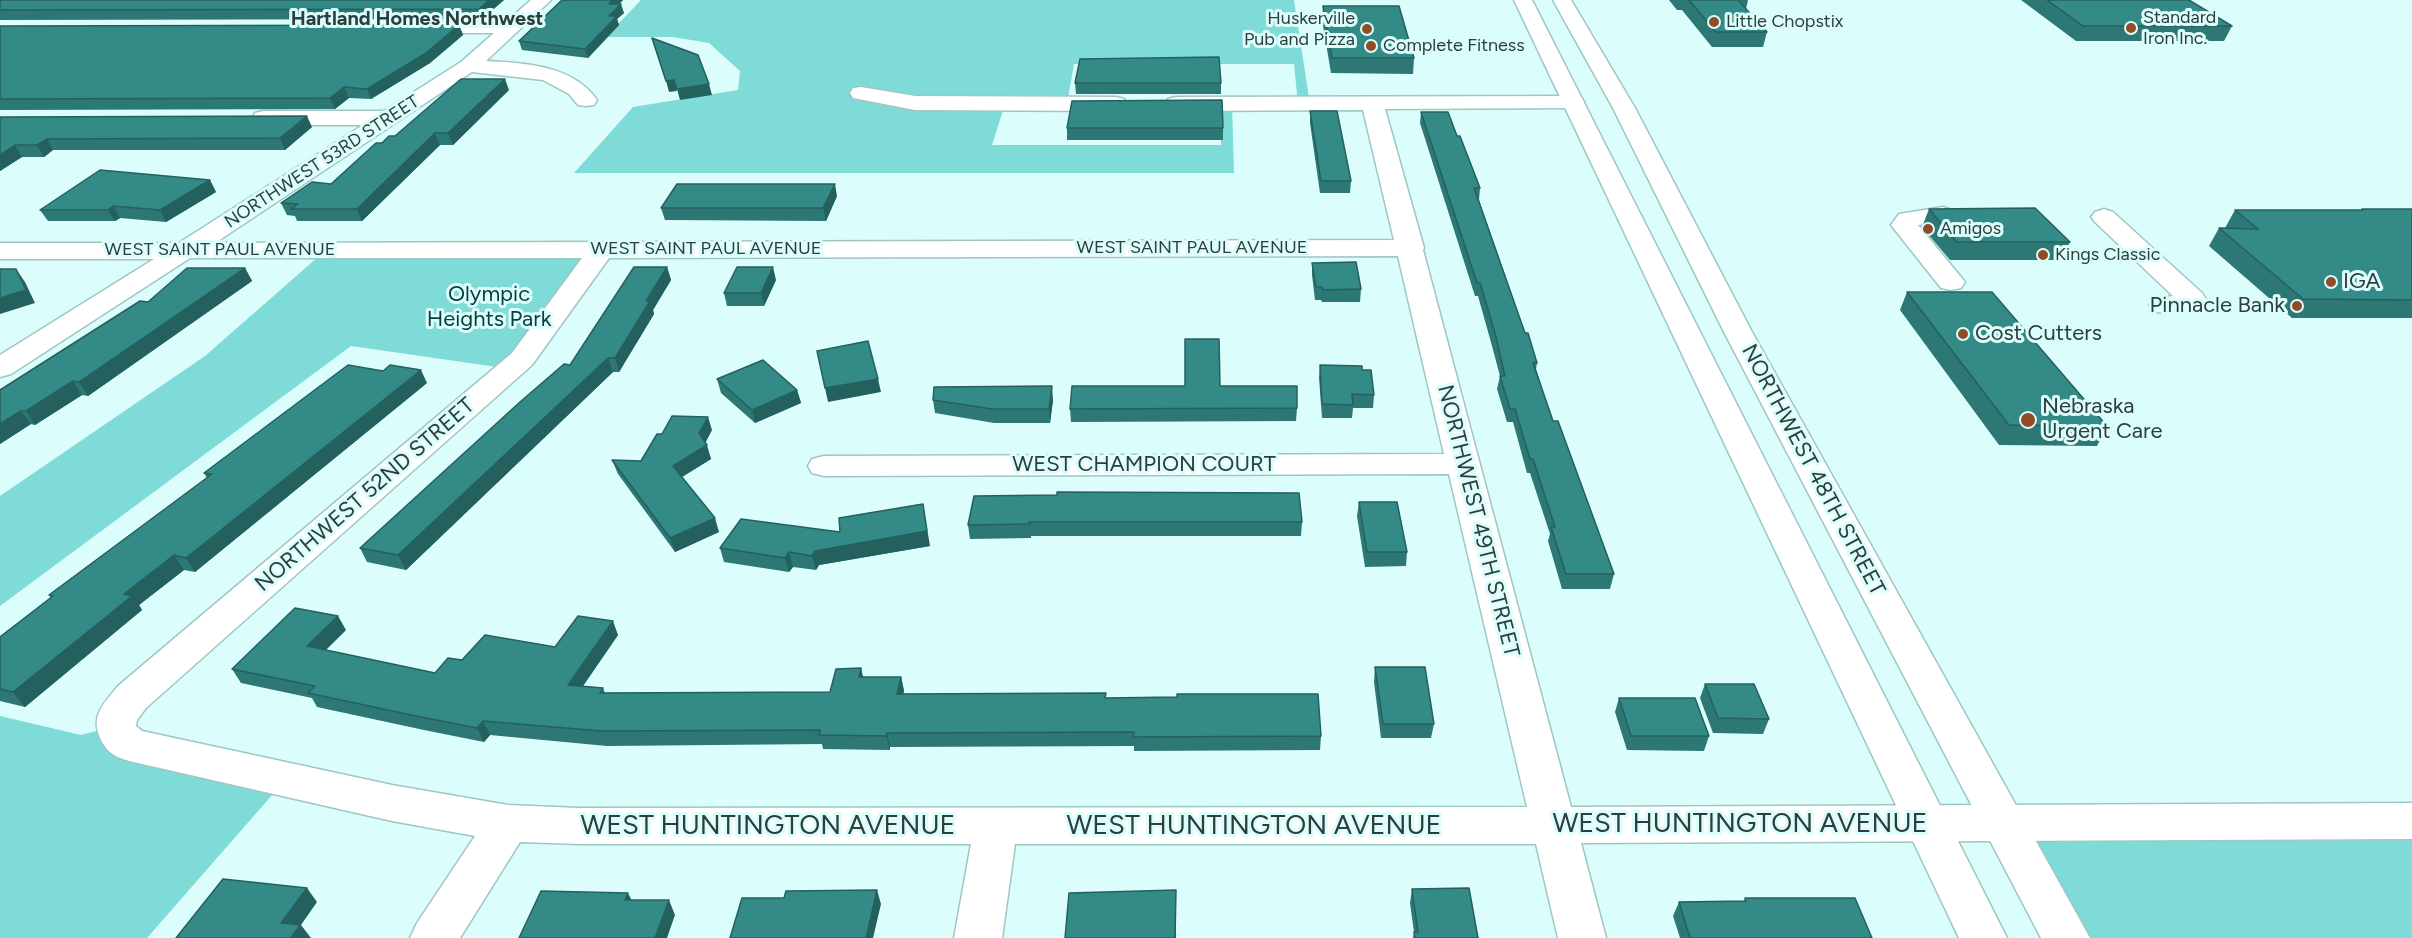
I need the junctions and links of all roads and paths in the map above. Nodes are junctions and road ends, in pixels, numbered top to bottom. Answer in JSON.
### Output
{"nodes":[{"id":1,"x":542,"y":0,"type":"edge"},
{"id":2,"x":1523,"y":0,"type":"edge"},
{"id":3,"x":1563,"y":0,"type":"edge"},
{"id":4,"x":400,"y":27,"type":"edge"},
{"id":5,"x":513,"y":27,"type":"junction"},
{"id":6,"x":468,"y":66,"type":"junction"},
{"id":7,"x":861,"y":93,"type":"dead end"},
{"id":8,"x":586,"y":100,"type":"dead end"},
{"id":9,"x":1573,"y":102,"type":"junction"},
{"id":10,"x":1373,"y":104,"type":"junction"},
{"id":11,"x":237,"y":118,"type":"edge"},
{"id":12,"x":388,"y":118,"type":"junction"},
{"id":13,"x":1943,"y":215,"type":"edge"},
{"id":14,"x":2104,"y":217,"type":"dead end"},
{"id":15,"x":1411,"y":248,"type":"junction"},
{"id":16,"x":186,"y":250,"type":"junction"},
{"id":17,"x":601,"y":250,"type":"junction"},
{"id":18,"x":0,"y":251,"type":"edge"},
{"id":19,"x":1951,"y":282,"type":"dead end"},
{"id":20,"x":2163,"y":305,"type":"dead end"},
{"id":21,"x":1725,"y":307,"type":"junction"},
{"id":22,"x":0,"y":368,"type":"edge"},
{"id":23,"x":1465,"y":464,"type":"junction"},
{"id":24,"x":824,"y":465,"type":"dead end"},
{"id":25,"x":115,"y":726,"type":"joint"},
{"id":26,"x":2412,"y":821,"type":"edge"},
{"id":27,"x":1927,"y":823,"type":"junction"},
{"id":28,"x":508,"y":824,"type":"junction"},
{"id":29,"x":2005,"y":824,"type":"junction"},
{"id":30,"x":1554,"y":825,"type":"junction"},
{"id":31,"x":996,"y":826,"type":"junction"},
{"id":32,"x":434,"y":938,"type":"edge"},
{"id":33,"x":978,"y":938,"type":"edge"},
{"id":34,"x":1582,"y":938,"type":"edge"},
{"id":35,"x":1983,"y":938,"type":"edge"},
{"id":36,"x":2066,"y":938,"type":"edge"}],
"edges":[{"from":1,"to":5,"type":"street","name":"NORTHWEST 53RD STREET"},
{"from":2,"to":9,"type":"street"},
{"from":3,"to":21,"type":"street","name":"NORTHWEST 48TH STREET"},
{"from":4,"to":5,"type":"street"},
{"from":5,"to":6,"type":"street","name":"NORTHWEST 53RD STREET"},
{"from":6,"to":8,"type":"street"},
{"from":6,"to":12,"type":"street","name":"NORTHWEST 53RD STREET"},
{"from":7,"to":10,"type":"street"},
{"from":9,"to":10,"type":"street"},
{"from":9,"to":21,"type":"street"},
{"from":9,"to":27,"type":"street"},
{"from":10,"to":15,"type":"street","name":"NORTHWEST 49TH STREET"},
{"from":11,"to":12,"type":"street"},
{"from":12,"to":16,"type":"street","name":"NORTHWEST 53RD STREET"},
{"from":13,"to":19,"type":"street"},
{"from":14,"to":20,"type":"street"},
{"from":15,"to":17,"type":"street","name":"WEST SAINT PAUL AVENUE"},
{"from":15,"to":23,"type":"street","name":"NORTHWEST 49TH STREET"},
{"from":16,"to":17,"type":"street","name":"WEST SAINT PAUL AVENUE"},
{"from":16,"to":18,"type":"street","name":"WEST SAINT PAUL AVENUE"},
{"from":16,"to":22,"type":"street","name":"NORTHWEST 53RD STREET"},
{"from":17,"to":25,"type":"street","name":"NORTHWEST 52ND STREET"},
{"from":21,"to":29,"type":"street","name":"NORTHWEST 48TH STREET"},
{"from":23,"to":24,"type":"street","name":"WEST CHAMPION COURT"},
{"from":23,"to":30,"type":"street","name":"NORTHWEST 49TH STREET"},
{"from":25,"to":28,"type":"street","name":"WEST HUNTINGTON AVENUE"},
{"from":26,"to":29,"type":"street","name":"WEST HUNTINGTON AVENUE"},
{"from":27,"to":29,"type":"street","name":"WEST HUNTINGTON AVENUE"},
{"from":27,"to":30,"type":"street","name":"WEST HUNTINGTON AVENUE"},
{"from":27,"to":35,"type":"street"},
{"from":28,"to":31,"type":"street","name":"WEST HUNTINGTON AVENUE"},
{"from":28,"to":32,"type":"street"},
{"from":29,"to":36,"type":"street","name":"NORTHWEST 48TH STREET"},
{"from":30,"to":31,"type":"street","name":"WEST HUNTINGTON AVENUE"},
{"from":30,"to":34,"type":"street","name":"NORTHWEST 49TH STREET"},
{"from":31,"to":33,"type":"street"}]}
